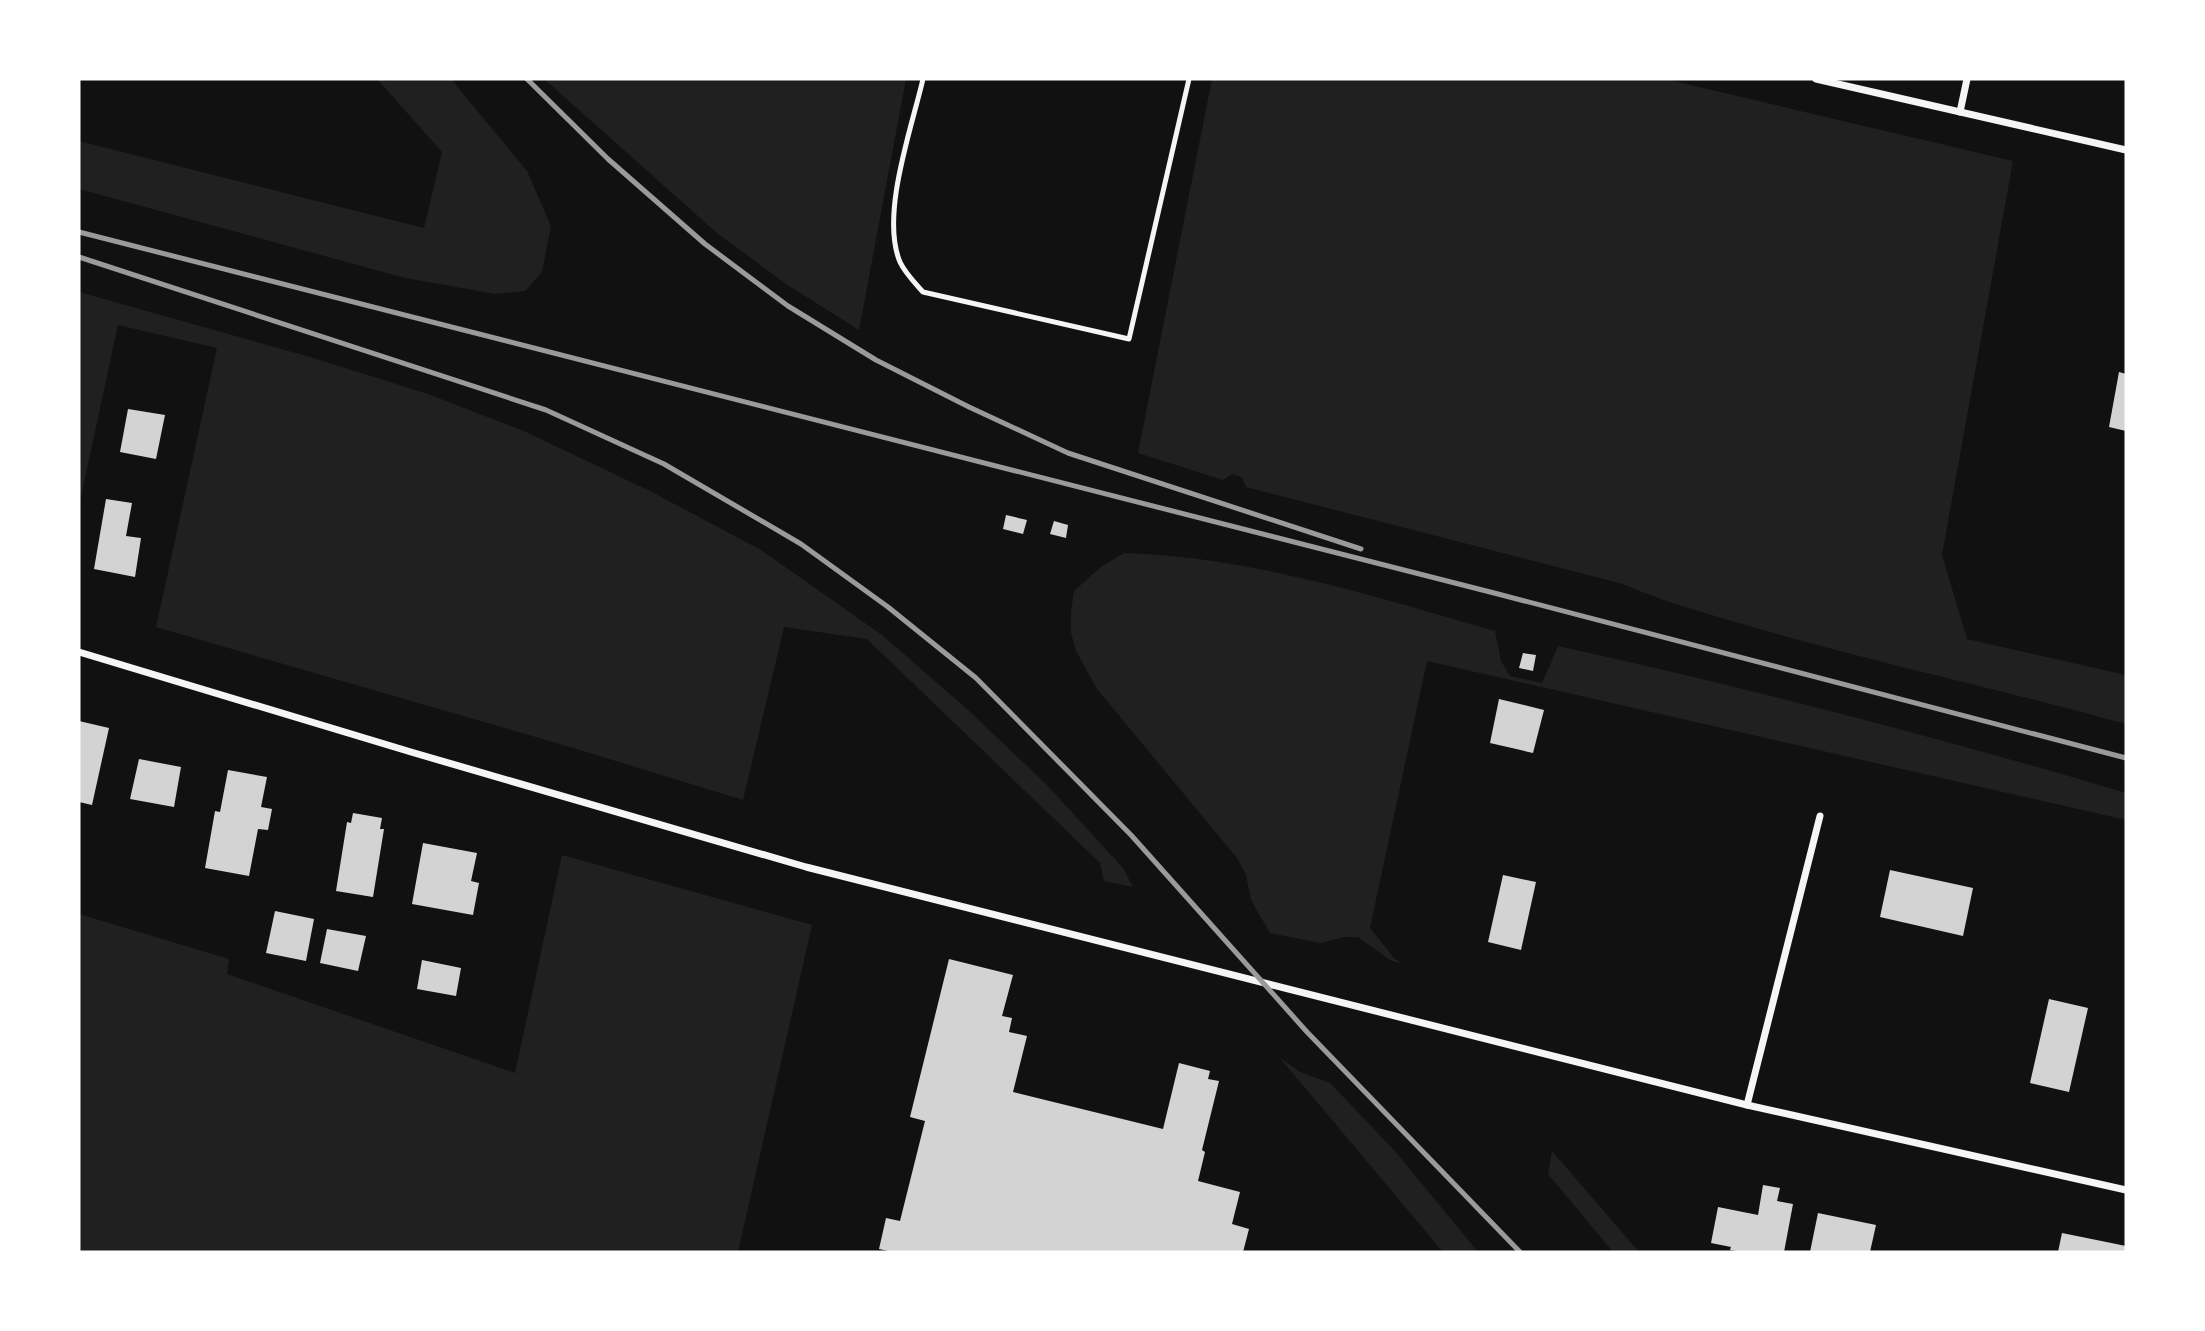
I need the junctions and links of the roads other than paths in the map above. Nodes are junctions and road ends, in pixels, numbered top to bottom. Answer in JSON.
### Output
{"nodes":[{"id":1,"x":923,"y":79,"type":"edge"},
{"id":2,"x":1189,"y":79,"type":"edge"},
{"id":3,"x":1816,"y":79,"type":"edge"},
{"id":4,"x":1967,"y":79,"type":"edge"},
{"id":5,"x":1960,"y":112,"type":"junction"},
{"id":6,"x":2126,"y":149,"type":"edge"},
{"id":7,"x":79,"y":652,"type":"edge"},
{"id":8,"x":1820,"y":816,"type":"dead end"},
{"id":9,"x":1748,"y":1105,"type":"junction"},
{"id":10,"x":2126,"y":1190,"type":"edge"}],
"edges":[{"from":1,"to":2,"type":"lane"},
{"from":3,"to":5,"type":"street"},
{"from":4,"to":5,"type":"street"},
{"from":5,"to":6,"type":"street"},
{"from":7,"to":9,"type":"street"},
{"from":8,"to":9,"type":"street"},
{"from":9,"to":10,"type":"street"}]}
